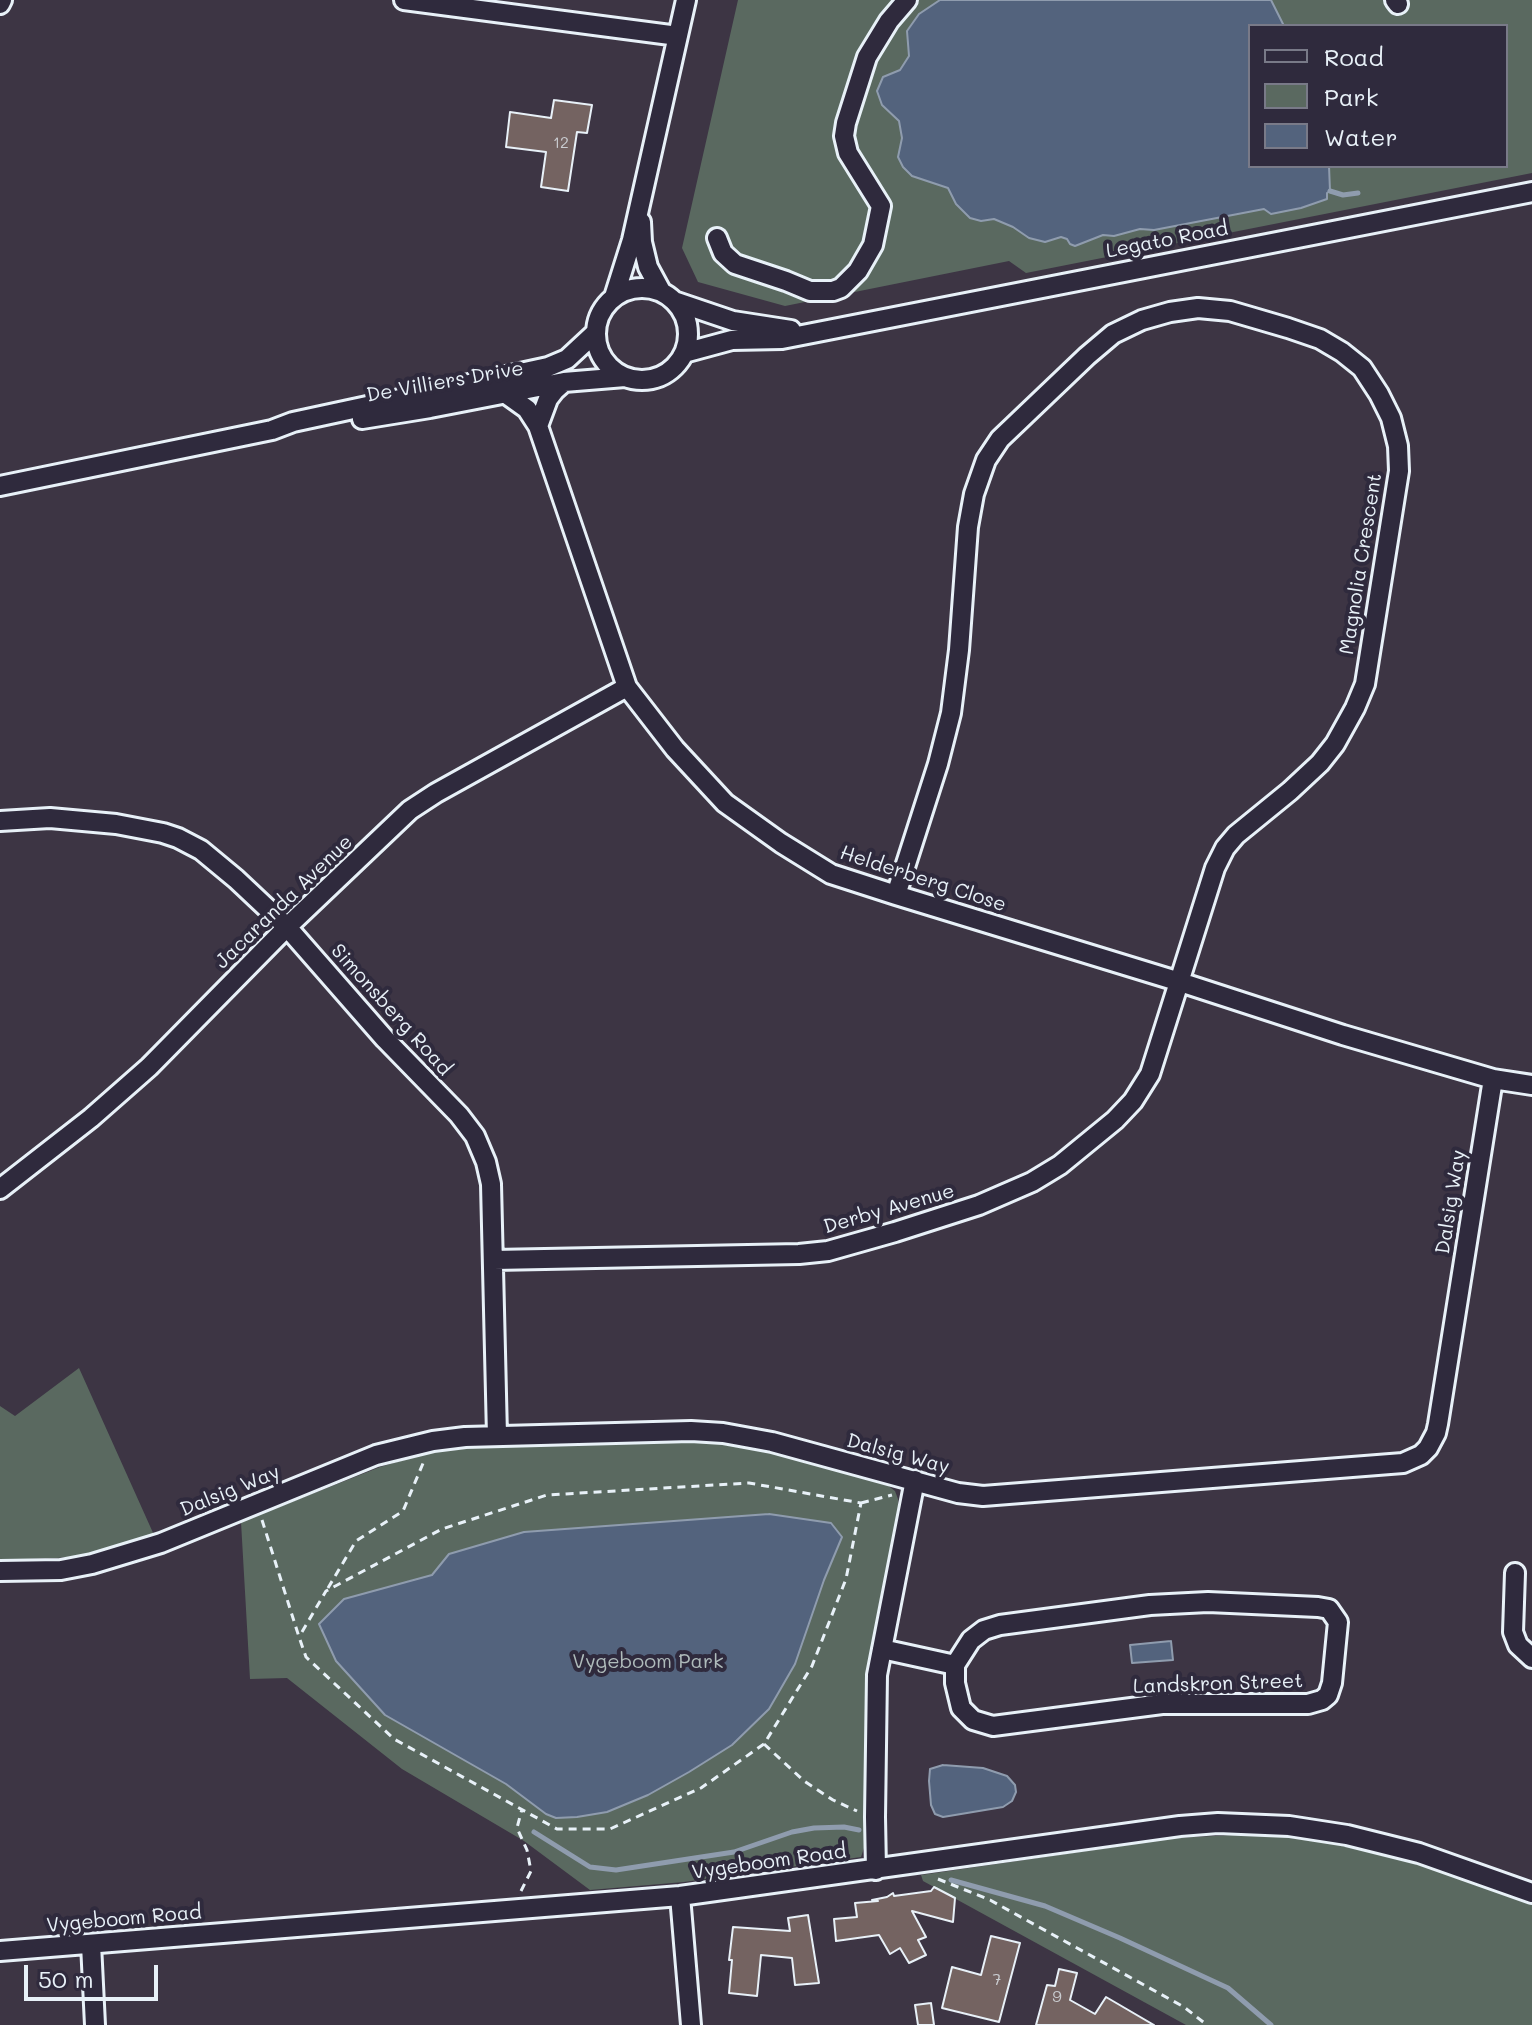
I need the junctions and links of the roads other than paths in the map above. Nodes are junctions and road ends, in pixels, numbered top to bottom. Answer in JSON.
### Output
{"nodes":[{"id":1,"x":404,"y":0,"type":"edge"},
{"id":2,"x":686,"y":0,"type":"edge"},
{"id":3,"x":907,"y":0,"type":"edge"},
{"id":4,"x":678,"y":36,"type":"junction"},
{"id":5,"x":1532,"y":192,"type":"edge"},
{"id":6,"x":640,"y":203,"type":"junction"},
{"id":7,"x":717,"y":238,"type":"dead end"},
{"id":8,"x":667,"y":296,"type":"junction"},
{"id":9,"x":614,"y":297,"type":"junction"},
{"id":10,"x":595,"y":333,"type":"junction"},
{"id":11,"x":811,"y":333,"type":"junction"},
{"id":12,"x":684,"y":353,"type":"junction"},
{"id":13,"x":625,"y":377,"type":"junction"},
{"id":14,"x":564,"y":382,"type":"junction"},
{"id":15,"x":506,"y":394,"type":"junction"},
{"id":16,"x":538,"y":426,"type":"junction"},
{"id":17,"x":272,"y":430,"type":"junction"},
{"id":18,"x":0,"y":486,"type":"edge"},
{"id":19,"x":627,"y":687,"type":"junction"},
{"id":20,"x":0,"y":821,"type":"edge"},
{"id":21,"x":896,"y":895,"type":"junction"},
{"id":22,"x":287,"y":927,"type":"junction"},
{"id":23,"x":1180,"y":982,"type":"junction"},
{"id":24,"x":1493,"y":1079,"type":"junction"},
{"id":25,"x":1532,"y":1085,"type":"edge"},
{"id":26,"x":0,"y":1189,"type":"edge"},
{"id":27,"x":494,"y":1260,"type":"junction"},
{"id":28,"x":497,"y":1436,"type":"junction"},
{"id":29,"x":914,"y":1485,"type":"junction"},
{"id":30,"x":0,"y":1571,"type":"edge"},
{"id":31,"x":1515,"y":1573,"type":"dead end"},
{"id":32,"x":882,"y":1649,"type":"junction"},
{"id":33,"x":1532,"y":1658,"type":"edge"},
{"id":34,"x":955,"y":1665,"type":"junction"},
{"id":35,"x":876,"y":1870,"type":"junction"},
{"id":36,"x":1532,"y":1893,"type":"edge"},
{"id":37,"x":680,"y":1896,"type":"junction"},
{"id":38,"x":91,"y":1944,"type":"junction"},
{"id":39,"x":0,"y":1951,"type":"edge"},
{"id":40,"x":95,"y":2025,"type":"edge"},
{"id":41,"x":691,"y":2025,"type":"edge"}],
"edges":[{"from":1,"to":4,"type":"street"},
{"from":2,"to":4,"type":"street"},
{"from":3,"to":7,"type":"street"},
{"from":4,"to":6,"type":"street"},
{"from":5,"to":11,"type":"street","name":"Legato Road"},
{"from":6,"to":8,"type":"street"},
{"from":6,"to":9,"type":"street"},
{"from":8,"to":9,"type":"street"},
{"from":8,"to":11,"type":"street","name":"Legato Road"},
{"from":8,"to":12,"type":"street"},
{"from":9,"to":10,"type":"street"},
{"from":10,"to":13,"type":"street"},
{"from":10,"to":17,"type":"street","name":"De Villiers Drive"},
{"from":11,"to":12,"type":"street","name":"Legato Road"},
{"from":12,"to":13,"type":"street"},
{"from":13,"to":14,"type":"street","name":"De Villiers Drive"},
{"from":14,"to":15,"type":"street","name":"De Villiers Drive"},
{"from":14,"to":16,"type":"street"},
{"from":15,"to":16,"type":"street","name":"Helderberg Close"},
{"from":15,"to":17,"type":"street","name":"De Villiers Drive"},
{"from":16,"to":19,"type":"street","name":"Helderberg Close"},
{"from":17,"to":18,"type":"street","name":"De Villiers Drive"},
{"from":19,"to":21,"type":"street","name":"Helderberg Close"},
{"from":19,"to":22,"type":"street","name":"Jacaranda Avenue"},
{"from":20,"to":22,"type":"street","name":"Simonsberg Road"},
{"from":21,"to":23,"type":"street","name":"Helderberg Close"},
{"from":21,"to":23,"type":"street","name":"Magnolia Crescent"},
{"from":22,"to":26,"type":"street","name":"Jacaranda Avenue"},
{"from":22,"to":27,"type":"street","name":"Simonsberg Road"},
{"from":23,"to":24,"type":"street","name":"Helderberg Close"},
{"from":23,"to":27,"type":"street","name":"Derby Avenue"},
{"from":24,"to":25,"type":"street","name":"Helderberg Close"},
{"from":24,"to":29,"type":"street","name":"Dalsig Way"},
{"from":27,"to":28,"type":"street","name":"Simonsberg Road"},
{"from":28,"to":29,"type":"street","name":"Dalsig Way"},
{"from":28,"to":30,"type":"street","name":"Dalsig Way"},
{"from":29,"to":32,"type":"street"},
{"from":31,"to":33,"type":"street"},
{"from":32,"to":34,"type":"street"},
{"from":32,"to":35,"type":"street"},
{"from":34,"to":34,"type":"street","name":"Landskron Street"},
{"from":35,"to":36,"type":"street","name":"Vygeboom Road"},
{"from":35,"to":37,"type":"street","name":"Vygeboom Road"},
{"from":37,"to":38,"type":"street","name":"Vygeboom Road"},
{"from":37,"to":41,"type":"street"},
{"from":38,"to":39,"type":"street","name":"Vygeboom Road"},
{"from":38,"to":40,"type":"street"}]}
